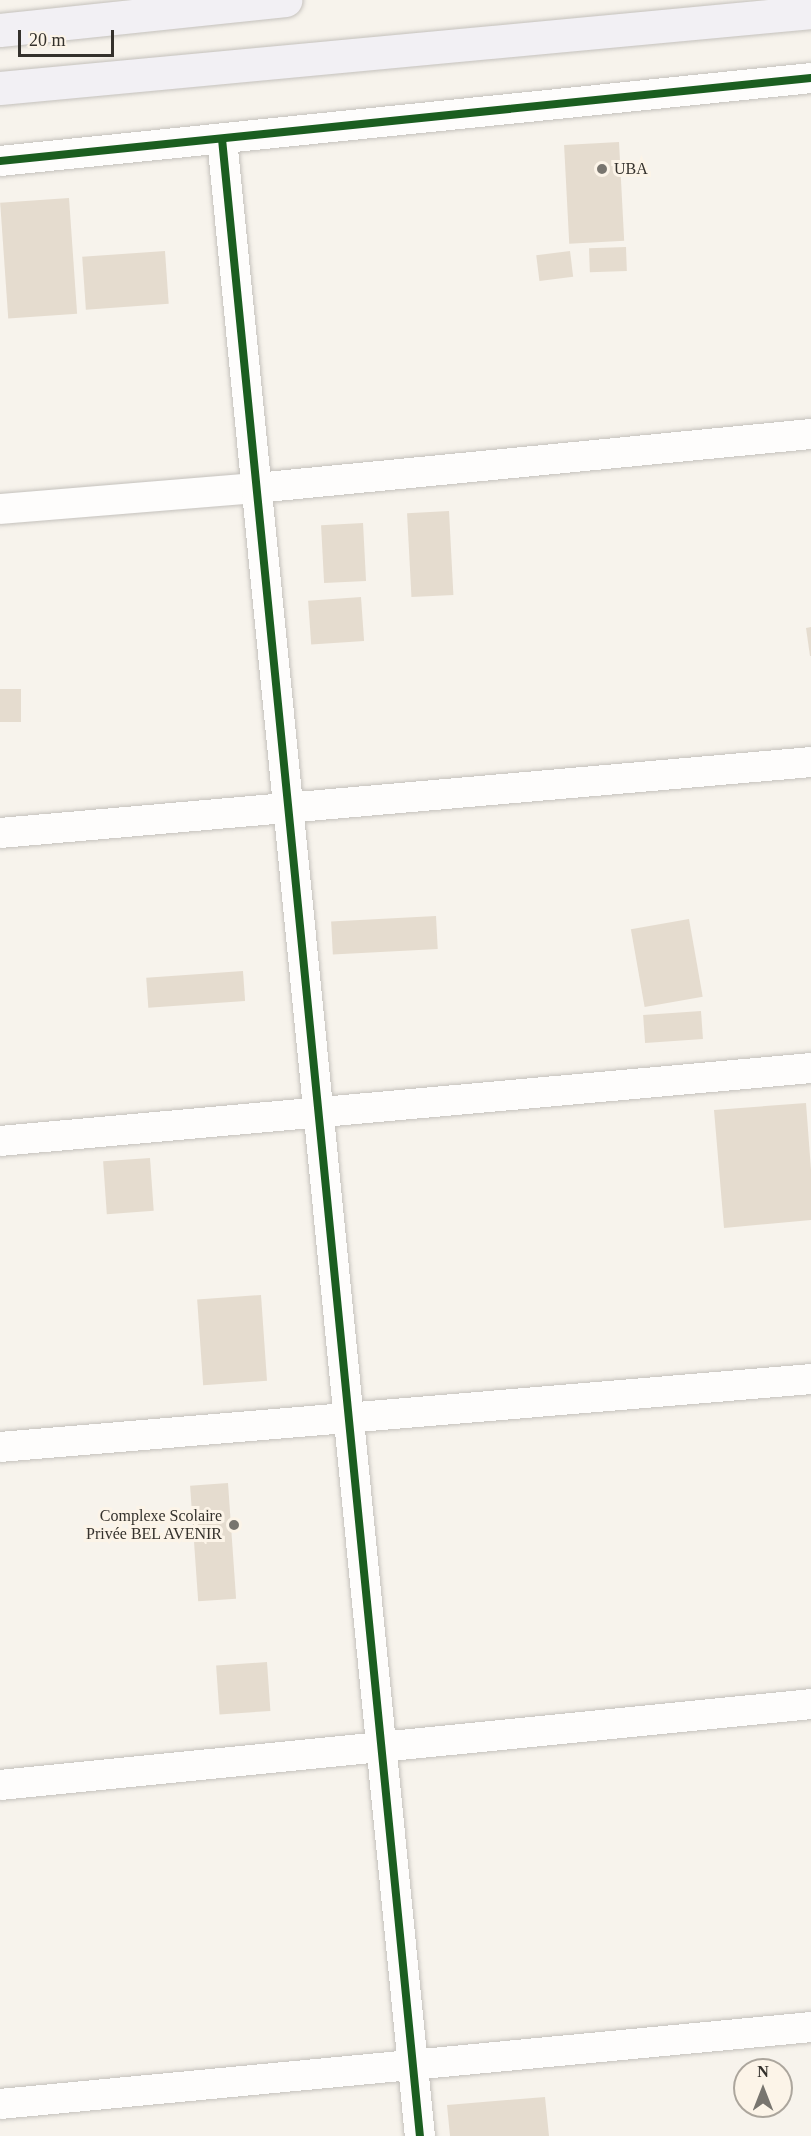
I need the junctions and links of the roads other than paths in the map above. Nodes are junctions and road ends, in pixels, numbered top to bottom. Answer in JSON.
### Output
{"nodes":[{"id":1,"x":285,"y":0,"type":"edge"},
{"id":2,"x":811,"y":12,"type":"edge"},
{"id":3,"x":0,"y":30,"type":"edge"},
{"id":4,"x":811,"y":78,"type":"edge"},
{"id":5,"x":0,"y":88,"type":"edge"},
{"id":6,"x":222,"y":139,"type":"junction"},
{"id":7,"x":0,"y":161,"type":"edge"},
{"id":8,"x":811,"y":434,"type":"edge"},
{"id":9,"x":256,"y":488,"type":"junction"},
{"id":10,"x":0,"y":509,"type":"edge"},
{"id":11,"x":811,"y":762,"type":"edge"},
{"id":12,"x":288,"y":810,"type":"junction"},
{"id":13,"x":0,"y":833,"type":"edge"},
{"id":14,"x":811,"y":1068,"type":"edge"},
{"id":15,"x":318,"y":1112,"type":"junction"},
{"id":16,"x":0,"y":1141,"type":"edge"},
{"id":17,"x":811,"y":1379,"type":"edge"},
{"id":18,"x":348,"y":1417,"type":"junction"},
{"id":19,"x":0,"y":1447,"type":"edge"},
{"id":20,"x":811,"y":1704,"type":"edge"},
{"id":21,"x":381,"y":1745,"type":"junction"},
{"id":22,"x":0,"y":1785,"type":"edge"},
{"id":23,"x":811,"y":2027,"type":"edge"},
{"id":24,"x":412,"y":2063,"type":"junction"},
{"id":25,"x":0,"y":2104,"type":"edge"},
{"id":26,"x":420,"y":2136,"type":"edge"}],
"edges":[{"from":1,"to":3,"type":"highway"},
{"from":2,"to":5,"type":"highway"},
{"from":4,"to":6,"type":"street"},
{"from":6,"to":7,"type":"street"},
{"from":6,"to":9,"type":"street"},
{"from":8,"to":9,"type":"street"},
{"from":9,"to":10,"type":"street"},
{"from":9,"to":12,"type":"street"},
{"from":11,"to":12,"type":"street"},
{"from":12,"to":13,"type":"street"},
{"from":12,"to":15,"type":"street"},
{"from":14,"to":15,"type":"street"},
{"from":15,"to":16,"type":"street"},
{"from":15,"to":18,"type":"street"},
{"from":17,"to":18,"type":"street"},
{"from":18,"to":19,"type":"street"},
{"from":18,"to":21,"type":"street"},
{"from":20,"to":21,"type":"street"},
{"from":21,"to":22,"type":"street"},
{"from":21,"to":24,"type":"street"},
{"from":23,"to":24,"type":"street"},
{"from":24,"to":25,"type":"street"},
{"from":24,"to":26,"type":"street"}]}
